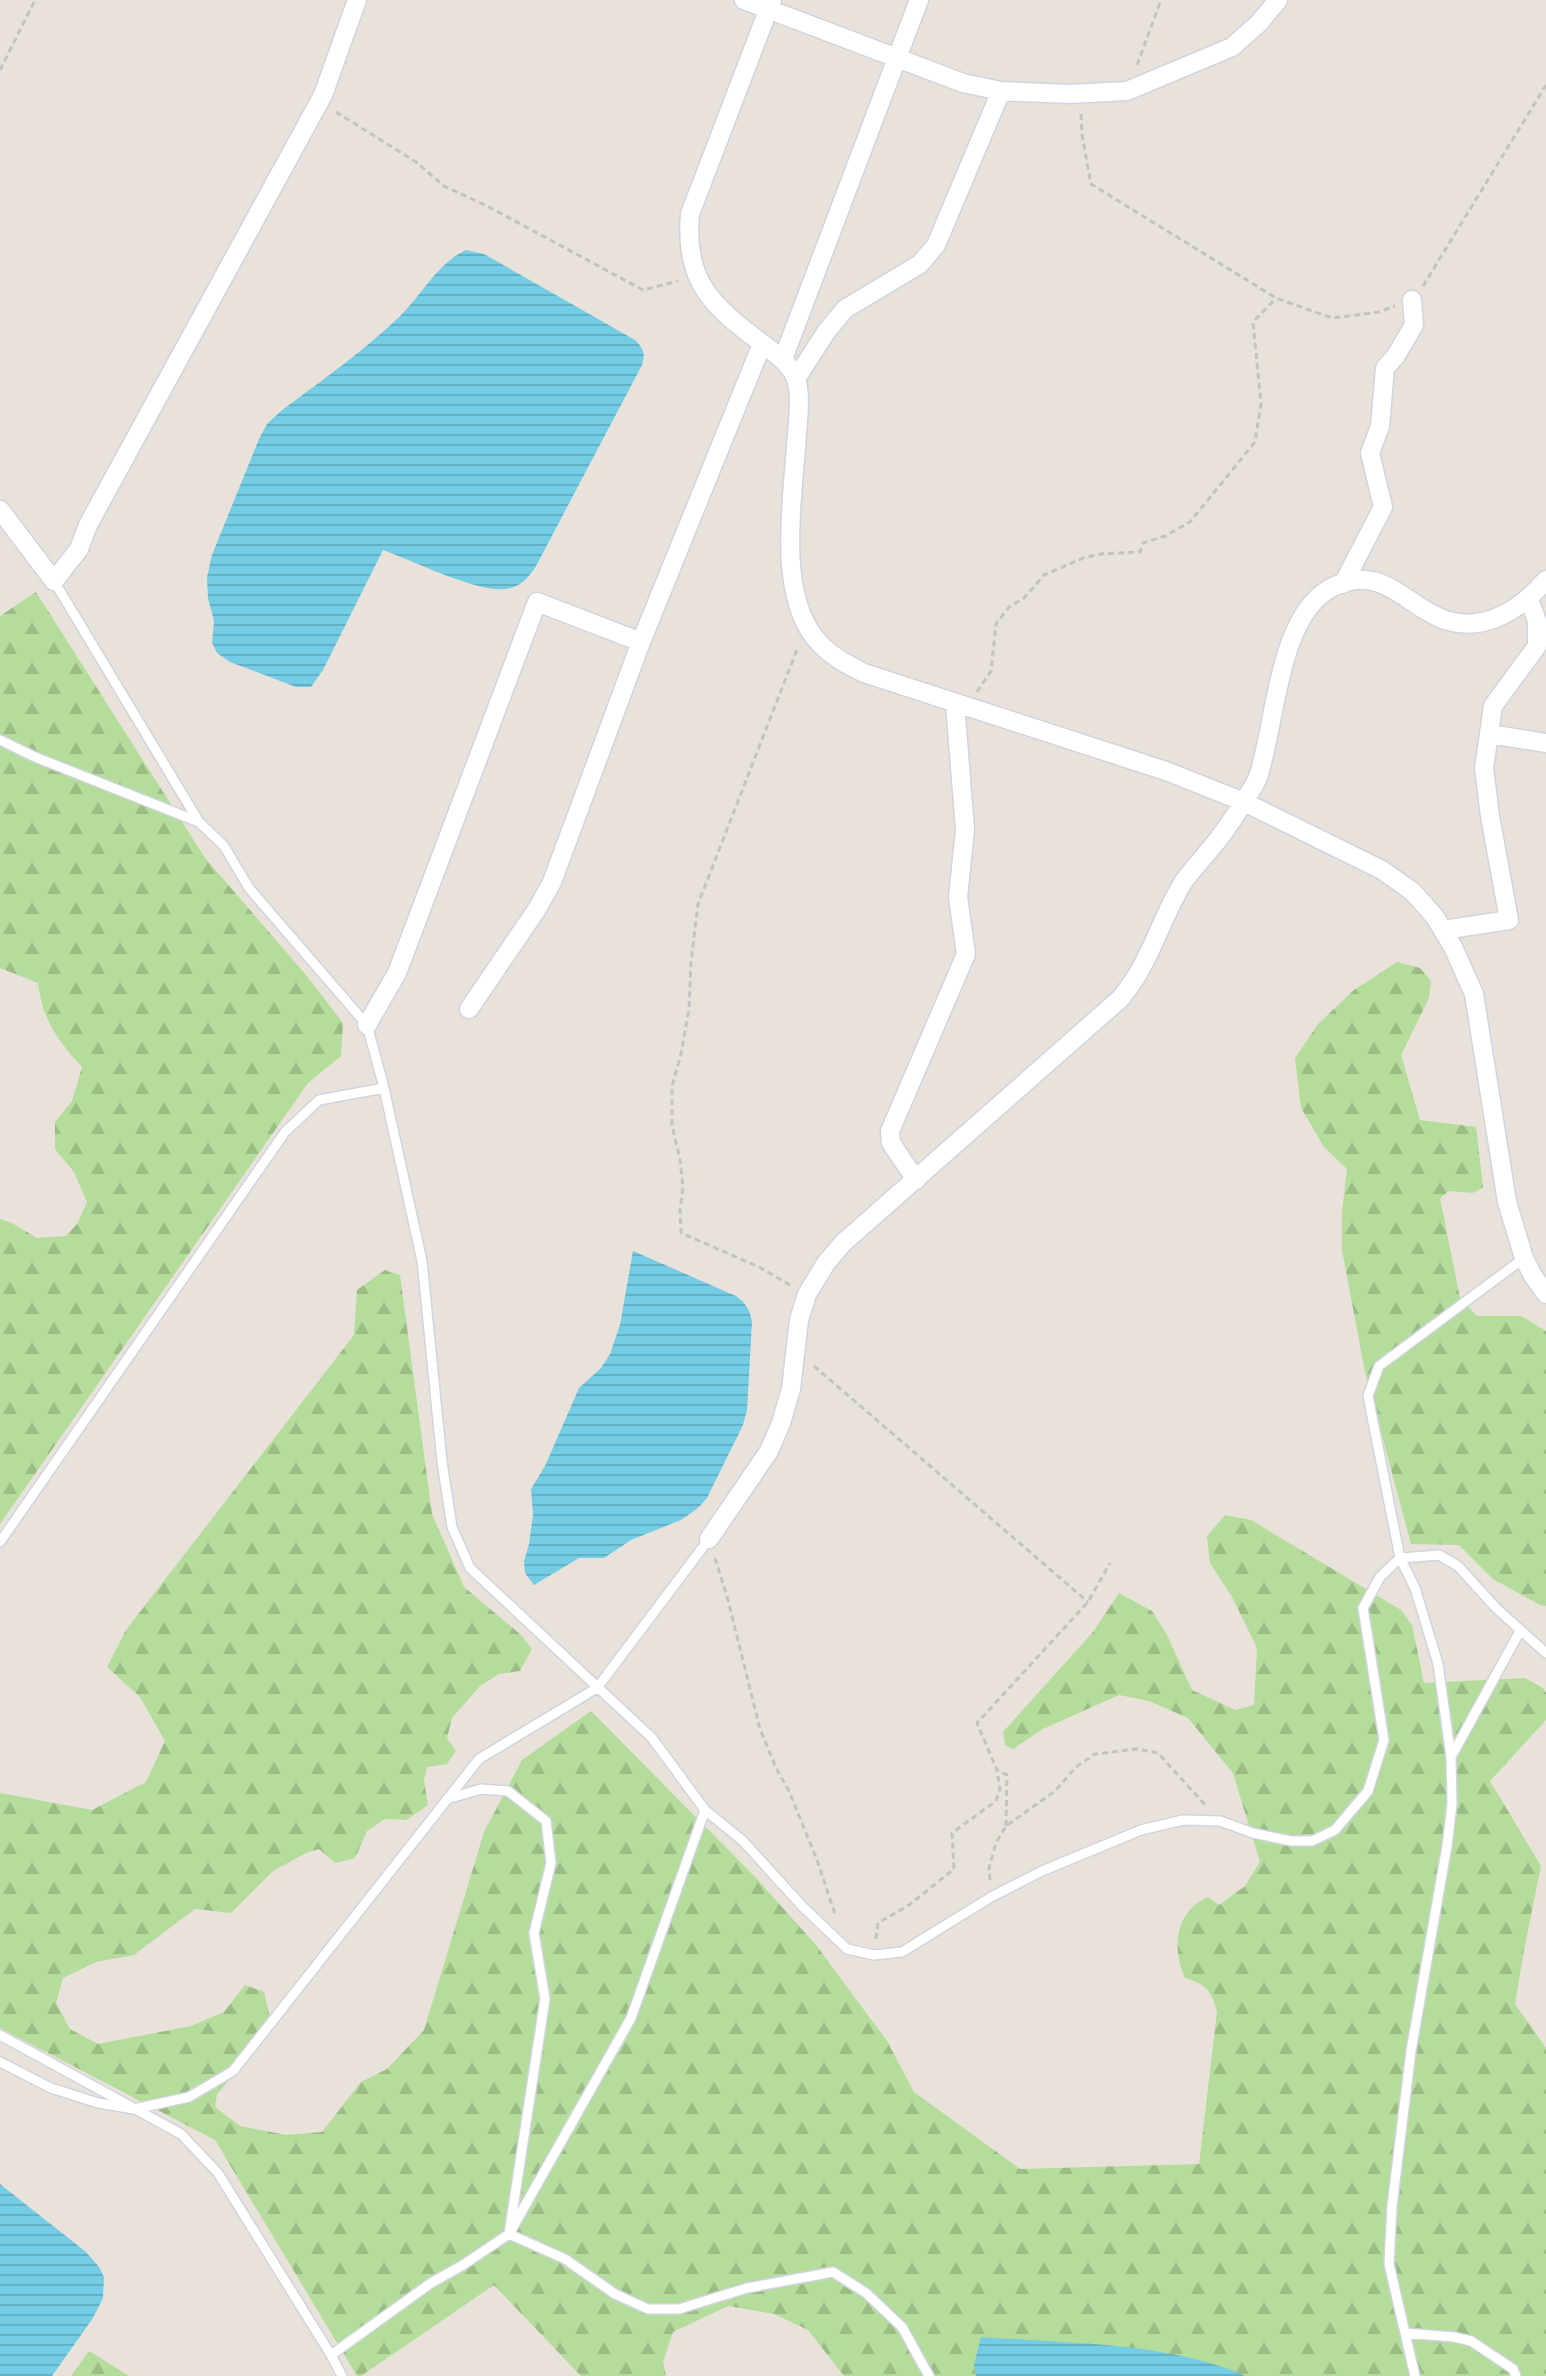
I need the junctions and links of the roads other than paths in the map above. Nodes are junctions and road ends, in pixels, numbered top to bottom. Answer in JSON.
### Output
{"nodes":[{"id":1,"x":357,"y":0,"type":"edge"},
{"id":2,"x":744,"y":0,"type":"edge"},
{"id":3,"x":919,"y":0,"type":"edge"},
{"id":4,"x":1278,"y":0,"type":"edge"},
{"id":5,"x":771,"y":4,"type":"edge"},
{"id":6,"x":896,"y":59,"type":"junction"},
{"id":7,"x":1001,"y":91,"type":"junction"},
{"id":8,"x":1412,"y":300,"type":"road end"},
{"id":9,"x":762,"y":344,"type":"junction"},
{"id":10,"x":783,"y":359,"type":"junction"},
{"id":11,"x":796,"y":379,"type":"junction"},
{"id":12,"x":0,"y":510,"type":"edge"},
{"id":13,"x":1546,"y":580,"type":"edge"},
{"id":14,"x":54,"y":581,"type":"junction"},
{"id":15,"x":1343,"y":584,"type":"junction"},
{"id":16,"x":1529,"y":599,"type":"junction"},
{"id":17,"x":641,"y":642,"type":"junction"},
{"id":18,"x":961,"y":705,"type":"junction"},
{"id":19,"x":1490,"y":734,"type":"junction"},
{"id":20,"x":0,"y":740,"type":"edge"},
{"id":21,"x":1546,"y":743,"type":"edge"},
{"id":22,"x":1244,"y":802,"type":"junction"},
{"id":23,"x":199,"y":822,"type":"junction"},
{"id":24,"x":1443,"y":930,"type":"junction"},
{"id":25,"x":469,"y":1009,"type":"dead end"},
{"id":26,"x":367,"y":1025,"type":"junction"},
{"id":27,"x":384,"y":1088,"type":"junction"},
{"id":28,"x":916,"y":1180,"type":"junction"},
{"id":29,"x":1524,"y":1258,"type":"junction"},
{"id":30,"x":1546,"y":1294,"type":"edge"},
{"id":31,"x":709,"y":1539,"type":"joint"},
{"id":32,"x":0,"y":1542,"type":"edge"},
{"id":33,"x":1400,"y":1558,"type":"junction"},
{"id":34,"x":1520,"y":1631,"type":"junction"},
{"id":35,"x":1546,"y":1653,"type":"edge"},
{"id":36,"x":597,"y":1688,"type":"junction"},
{"id":37,"x":1451,"y":1757,"type":"junction"},
{"id":38,"x":447,"y":1799,"type":"junction"},
{"id":39,"x":705,"y":1810,"type":"junction"},
{"id":40,"x":0,"y":2035,"type":"edge"},
{"id":41,"x":0,"y":2062,"type":"edge"},
{"id":42,"x":134,"y":2109,"type":"junction"},
{"id":43,"x":509,"y":2234,"type":"junction"},
{"id":44,"x":1405,"y":2333,"type":"junction"},
{"id":45,"x":331,"y":2355,"type":"junction"},
{"id":46,"x":342,"y":2376,"type":"edge"},
{"id":47,"x":929,"y":2376,"type":"edge"},
{"id":48,"x":1415,"y":2376,"type":"edge"},
{"id":49,"x":1516,"y":2376,"type":"edge"}],
"edges":[{"from":1,"to":14,"type":"street"},
{"from":2,"to":5,"type":"street"},
{"from":3,"to":6,"type":"street"},
{"from":4,"to":7,"type":"street"},
{"from":5,"to":6,"type":"street"},
{"from":5,"to":9,"type":"street"},
{"from":6,"to":7,"type":"street"},
{"from":6,"to":10,"type":"street"},
{"from":7,"to":11,"type":"street"},
{"from":8,"to":15,"type":"street"},
{"from":9,"to":10,"type":"street"},
{"from":9,"to":17,"type":"street"},
{"from":10,"to":11,"type":"street"},
{"from":11,"to":18,"type":"street"},
{"from":12,"to":14,"type":"street"},
{"from":13,"to":16,"type":"street"},
{"from":14,"to":23,"type":"lane"},
{"from":15,"to":16,"type":"street"},
{"from":15,"to":22,"type":"street"},
{"from":16,"to":19,"type":"street"},
{"from":17,"to":25,"type":"street"},
{"from":17,"to":26,"type":"street"},
{"from":18,"to":22,"type":"street"},
{"from":18,"to":28,"type":"street"},
{"from":19,"to":21,"type":"street"},
{"from":19,"to":24,"type":"street"},
{"from":20,"to":23,"type":"lane"},
{"from":22,"to":24,"type":"street"},
{"from":22,"to":28,"type":"street"},
{"from":23,"to":26,"type":"lane"},
{"from":24,"to":29,"type":"street"},
{"from":26,"to":27,"type":"lane"},
{"from":27,"to":32,"type":"lane"},
{"from":27,"to":36,"type":"lane"},
{"from":28,"to":31,"type":"street"},
{"from":29,"to":30,"type":"street"},
{"from":29,"to":33,"type":"lane"},
{"from":31,"to":36,"type":"lane"},
{"from":33,"to":34,"type":"lane"},
{"from":33,"to":37,"type":"lane"},
{"from":33,"to":39,"type":"lane"},
{"from":34,"to":35,"type":"lane"},
{"from":34,"to":37,"type":"lane"},
{"from":36,"to":38,"type":"lane"},
{"from":36,"to":39,"type":"lane"},
{"from":37,"to":44,"type":"lane"},
{"from":38,"to":42,"type":"lane"},
{"from":38,"to":43,"type":"lane"},
{"from":39,"to":43,"type":"lane"},
{"from":40,"to":42,"type":"lane"},
{"from":41,"to":42,"type":"lane"},
{"from":42,"to":45,"type":"lane"},
{"from":43,"to":45,"type":"lane"},
{"from":43,"to":47,"type":"lane"},
{"from":44,"to":48,"type":"lane"},
{"from":44,"to":49,"type":"lane"},
{"from":45,"to":46,"type":"lane"}]}
